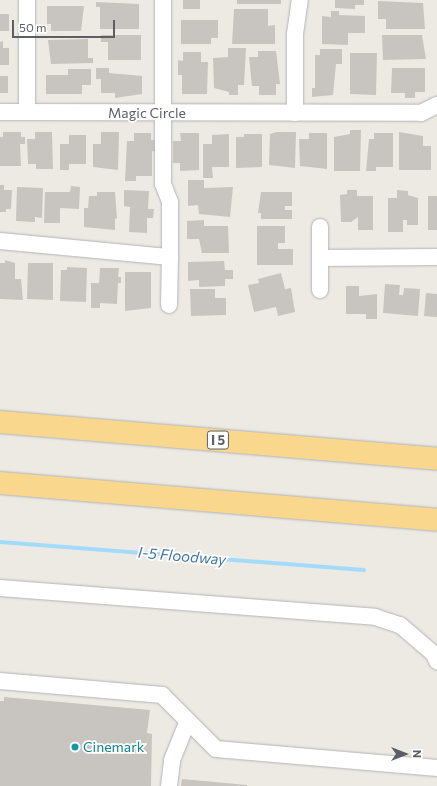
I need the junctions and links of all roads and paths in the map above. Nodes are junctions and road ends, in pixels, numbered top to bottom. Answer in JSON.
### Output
{"nodes":[{"id":1,"x":27,"y":0,"type":"edge"},
{"id":2,"x":163,"y":0,"type":"edge"},
{"id":3,"x":300,"y":0,"type":"edge"},
{"id":4,"x":437,"y":105,"type":"edge"},
{"id":5,"x":0,"y":112,"type":"edge"},
{"id":6,"x":27,"y":112,"type":"junction"},
{"id":7,"x":163,"y":113,"type":"junction"},
{"id":8,"x":295,"y":113,"type":"junction"},
{"id":9,"x":320,"y":227,"type":"dead end"},
{"id":10,"x":0,"y":241,"type":"edge"},
{"id":11,"x":170,"y":257,"type":"junction"},
{"id":12,"x":437,"y":257,"type":"edge"},
{"id":13,"x":320,"y":258,"type":"junction"},
{"id":14,"x":320,"y":290,"type":"dead end"},
{"id":15,"x":169,"y":305,"type":"dead end"},
{"id":16,"x":0,"y":422,"type":"edge"},
{"id":17,"x":437,"y":459,"type":"edge"},
{"id":18,"x":0,"y":483,"type":"edge"},
{"id":19,"x":437,"y":520,"type":"edge"},
{"id":20,"x":0,"y":588,"type":"edge"},
{"id":21,"x":437,"y":661,"type":"edge"},
{"id":22,"x":0,"y":680,"type":"edge"},
{"id":23,"x":187,"y":723,"type":"junction"},
{"id":24,"x":437,"y":768,"type":"edge"},
{"id":25,"x":169,"y":786,"type":"edge"}],
"edges":[{"from":1,"to":6,"type":"street"},
{"from":2,"to":7,"type":"street"},
{"from":3,"to":8,"type":"street"},
{"from":4,"to":8,"type":"street","name":"Magic Circle"},
{"from":5,"to":6,"type":"street","name":"Magic Circle"},
{"from":6,"to":7,"type":"street","name":"Magic Circle"},
{"from":7,"to":8,"type":"street","name":"Magic Circle"},
{"from":7,"to":11,"type":"street"},
{"from":9,"to":13,"type":"street"},
{"from":10,"to":11,"type":"street"},
{"from":11,"to":15,"type":"street"},
{"from":12,"to":13,"type":"street"},
{"from":13,"to":14,"type":"street"},
{"from":16,"to":17,"type":"highway","number":"I 5"},
{"from":18,"to":19,"type":"highway"},
{"from":20,"to":21,"type":"street"},
{"from":22,"to":23,"type":"street"},
{"from":23,"to":24,"type":"street"},
{"from":23,"to":25,"type":"street"}]}
